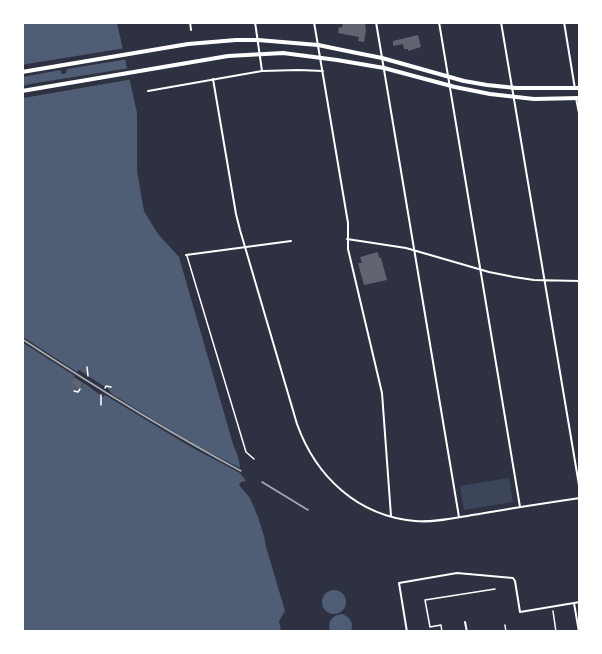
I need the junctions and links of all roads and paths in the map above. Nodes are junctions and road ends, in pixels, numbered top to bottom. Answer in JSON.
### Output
{"nodes":[{"id":1,"x":190,"y":22,"type":"edge"},
{"id":2,"x":255,"y":22,"type":"edge"},
{"id":3,"x":314,"y":22,"type":"edge"},
{"id":4,"x":376,"y":22,"type":"edge"},
{"id":5,"x":439,"y":22,"type":"edge"},
{"id":6,"x":501,"y":22,"type":"edge"},
{"id":7,"x":564,"y":22,"type":"edge"},
{"id":8,"x":191,"y":30,"type":"dead end"},
{"id":9,"x":258,"y":40,"type":"junction"},
{"id":10,"x":318,"y":45,"type":"junction"},
{"id":11,"x":259,"y":54,"type":"junction"},
{"id":12,"x":321,"y":58,"type":"junction"},
{"id":13,"x":382,"y":58,"type":"junction"},
{"id":14,"x":384,"y":68,"type":"junction"},
{"id":15,"x":262,"y":71,"type":"junction"},
{"id":16,"x":323,"y":71,"type":"junction"},
{"id":17,"x":22,"y":72,"type":"edge"},
{"id":18,"x":448,"y":77,"type":"junction"},
{"id":19,"x":213,"y":79,"type":"junction"},
{"id":20,"x":450,"y":85,"type":"junction"},
{"id":21,"x":512,"y":88,"type":"junction"},
{"id":22,"x":577,"y":88,"type":"edge"},
{"id":23,"x":22,"y":91,"type":"edge"},
{"id":24,"x":148,"y":91,"type":"dead end"},
{"id":25,"x":513,"y":97,"type":"junction"},
{"id":26,"x":578,"y":98,"type":"edge"},
{"id":27,"x":579,"y":118,"type":"edge"},
{"id":28,"x":347,"y":239,"type":"junction"},
{"id":29,"x":291,"y":241,"type":"dead end"},
{"id":30,"x":246,"y":247,"type":"junction"},
{"id":31,"x":416,"y":251,"type":"junction"},
{"id":32,"x":186,"y":255,"type":"joint"},
{"id":33,"x":481,"y":270,"type":"junction"},
{"id":34,"x":545,"y":280,"type":"junction"},
{"id":35,"x":579,"y":281,"type":"edge"},
{"id":36,"x":87,"y":367,"type":"dead end"},
{"id":37,"x":88,"y":376,"type":"dead end"},
{"id":38,"x":111,"y":387,"type":"dead end"},
{"id":39,"x":105,"y":388,"type":"dead end"},
{"id":40,"x":80,"y":389,"type":"dead end"},
{"id":41,"x":74,"y":391,"type":"dead end"},
{"id":42,"x":101,"y":395,"type":"dead end"},
{"id":43,"x":101,"y":405,"type":"dead end"},
{"id":44,"x":254,"y":459,"type":"dead end"},
{"id":45,"x":579,"y":491,"type":"edge"},
{"id":46,"x":579,"y":498,"type":"edge"},
{"id":47,"x":520,"y":507,"type":"junction"},
{"id":48,"x":391,"y":516,"type":"junction"},
{"id":49,"x":459,"y":517,"type":"junction"},
{"id":50,"x":495,"y":589,"type":"dead end"},
{"id":51,"x":579,"y":602,"type":"edge"},
{"id":52,"x":574,"y":603,"type":"junction"},
{"id":53,"x":552,"y":607,"type":"junction"},
{"id":54,"x":465,"y":622,"type":"dead end"},
{"id":55,"x":505,"y":625,"type":"dead end"},
{"id":56,"x":435,"y":626,"type":"junction"},
{"id":57,"x":407,"y":632,"type":"edge"},
{"id":58,"x":436,"y":632,"type":"edge"},
{"id":59,"x":441,"y":632,"type":"edge"},
{"id":60,"x":466,"y":632,"type":"edge"},
{"id":61,"x":506,"y":632,"type":"edge"},
{"id":62,"x":556,"y":632,"type":"edge"},
{"id":63,"x":579,"y":632,"type":"edge"}],
"edges":[{"from":1,"to":8,"type":"street"},
{"from":2,"to":9,"type":"street"},
{"from":3,"to":10,"type":"street"},
{"from":4,"to":13,"type":"street"},
{"from":5,"to":18,"type":"street"},
{"from":6,"to":21,"type":"street"},
{"from":7,"to":22,"type":"street"},
{"from":9,"to":10,"type":"main road"},
{"from":9,"to":11,"type":"street"},
{"from":9,"to":17,"type":"main road"},
{"from":10,"to":12,"type":"street"},
{"from":10,"to":13,"type":"main road"},
{"from":11,"to":12,"type":"main road"},
{"from":11,"to":15,"type":"street"},
{"from":11,"to":23,"type":"main road"},
{"from":12,"to":14,"type":"main road"},
{"from":12,"to":16,"type":"street"},
{"from":13,"to":14,"type":"street"},
{"from":13,"to":18,"type":"main road"},
{"from":14,"to":20,"type":"main road"},
{"from":14,"to":31,"type":"street"},
{"from":15,"to":16,"type":"street"},
{"from":15,"to":19,"type":"street"},
{"from":16,"to":28,"type":"street"},
{"from":18,"to":20,"type":"street"},
{"from":18,"to":21,"type":"main road"},
{"from":19,"to":24,"type":"street"},
{"from":19,"to":30,"type":"street"},
{"from":20,"to":25,"type":"main road"},
{"from":20,"to":33,"type":"street"},
{"from":21,"to":22,"type":"main road"},
{"from":21,"to":25,"type":"street"},
{"from":25,"to":26,"type":"main road"},
{"from":25,"to":34,"type":"street"},
{"from":26,"to":27,"type":"street"},
{"from":28,"to":31,"type":"street"},
{"from":28,"to":48,"type":"street"},
{"from":29,"to":30,"type":"street"},
{"from":30,"to":32,"type":"street"},
{"from":30,"to":48,"type":"street"},
{"from":31,"to":33,"type":"street"},
{"from":31,"to":49,"type":"street"},
{"from":32,"to":44,"type":"lane"},
{"from":33,"to":34,"type":"street"},
{"from":33,"to":47,"type":"street"},
{"from":34,"to":35,"type":"street"},
{"from":34,"to":45,"type":"street"},
{"from":36,"to":37,"type":"path"},
{"from":38,"to":39,"type":"path"},
{"from":40,"to":41,"type":"path"},
{"from":42,"to":43,"type":"path"},
{"from":46,"to":47,"type":"street"},
{"from":47,"to":49,"type":"street"},
{"from":48,"to":49,"type":"street"},
{"from":50,"to":56,"type":"path"},
{"from":51,"to":52,"type":"street"},
{"from":52,"to":53,"type":"street"},
{"from":52,"to":63,"type":"street"},
{"from":53,"to":57,"type":"street"},
{"from":53,"to":62,"type":"path"},
{"from":54,"to":60,"type":"street"},
{"from":55,"to":61,"type":"path"},
{"from":56,"to":58,"type":"path"},
{"from":56,"to":59,"type":"path"}]}
